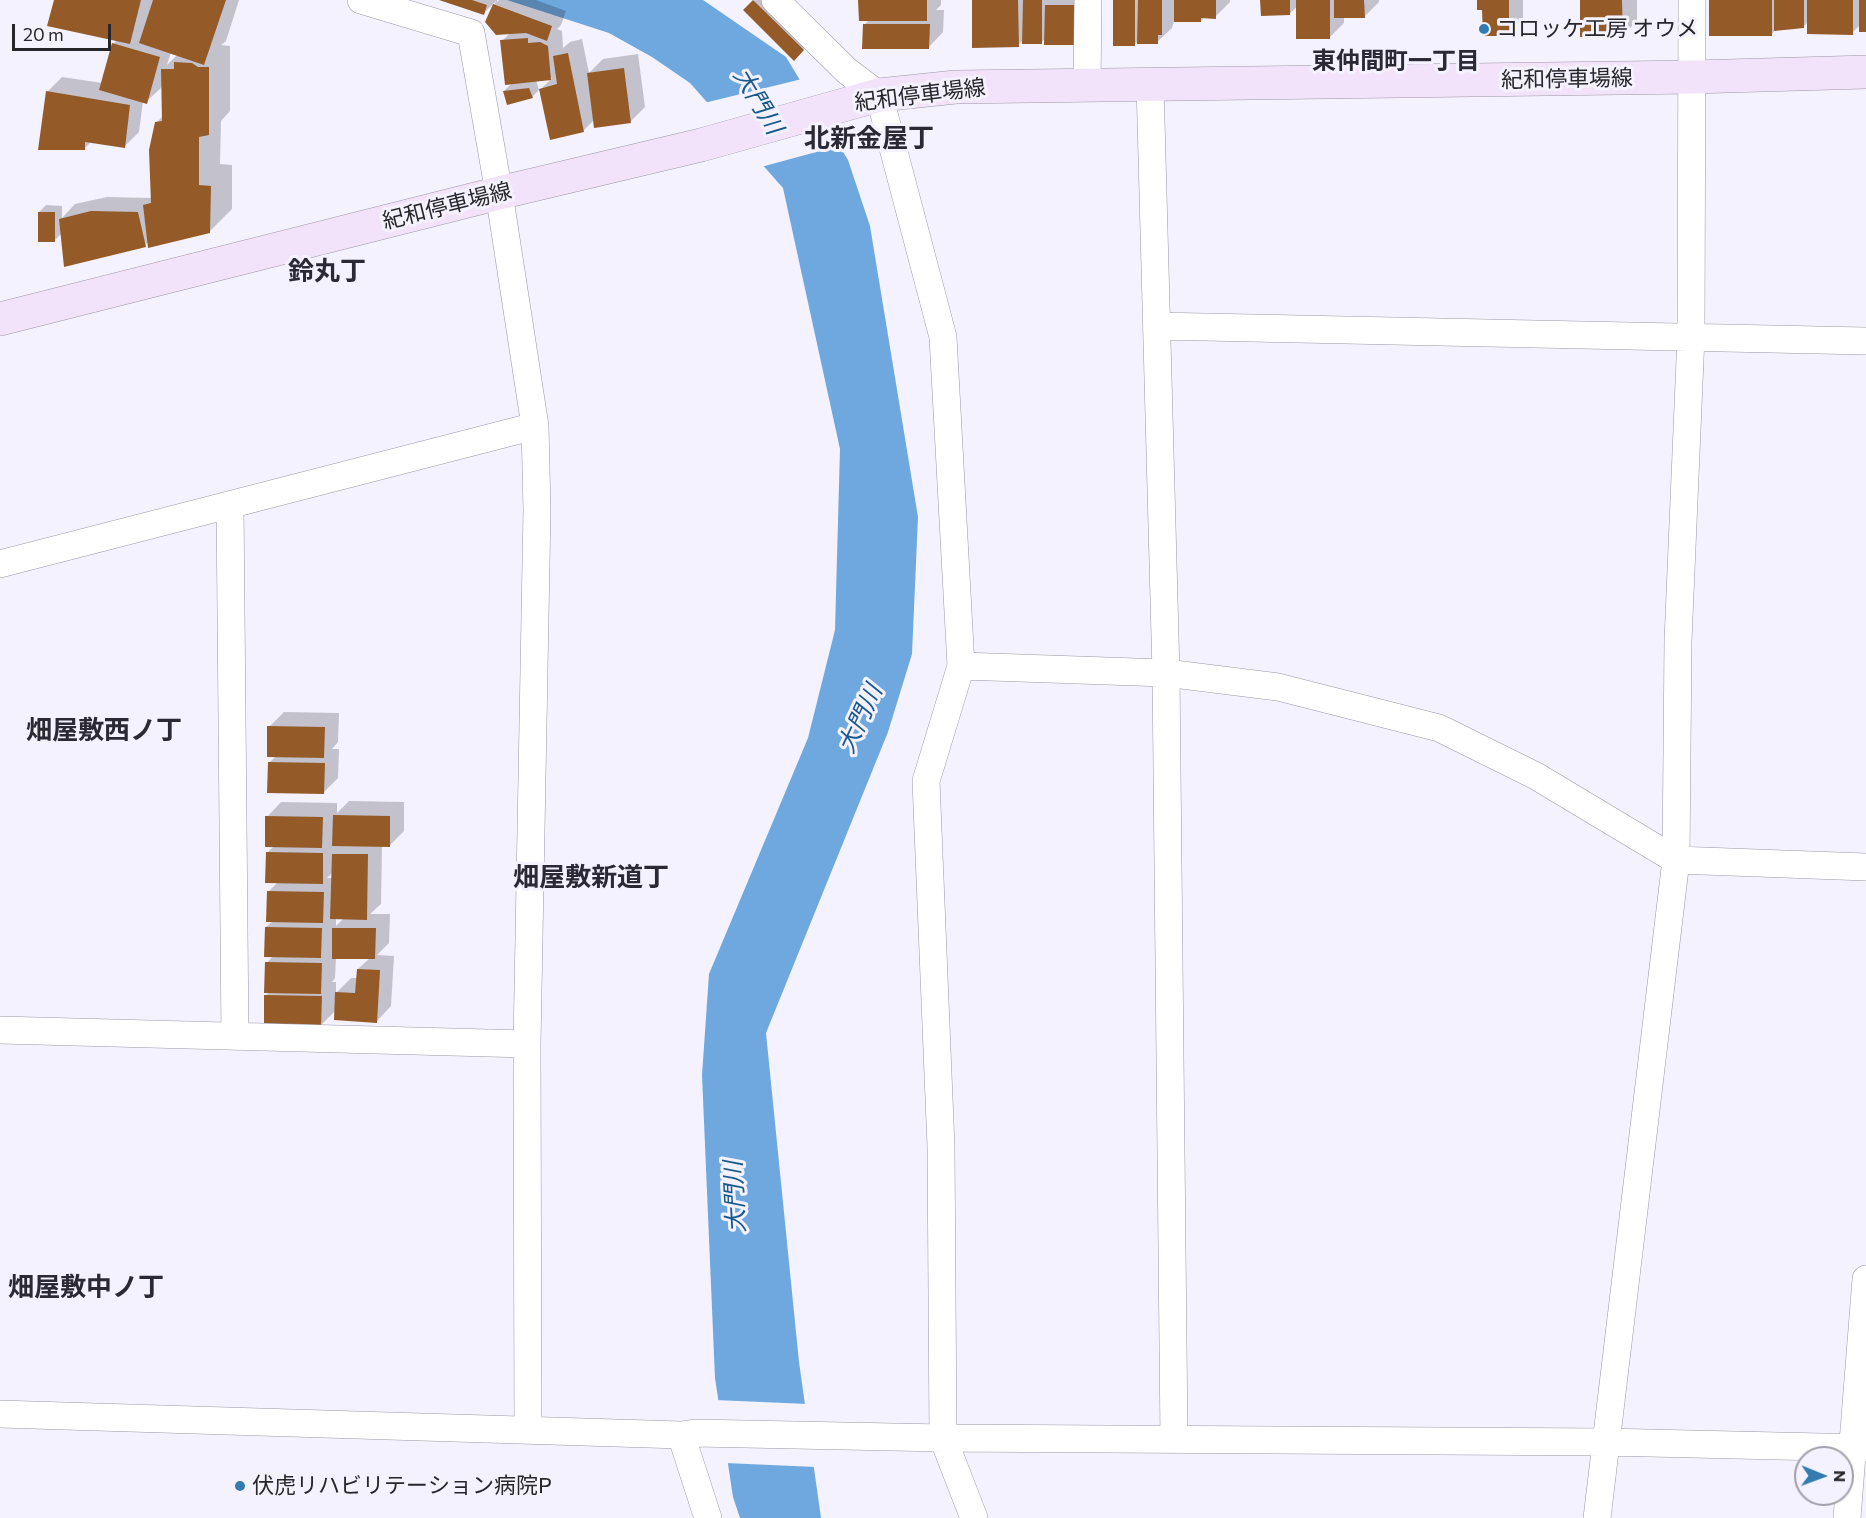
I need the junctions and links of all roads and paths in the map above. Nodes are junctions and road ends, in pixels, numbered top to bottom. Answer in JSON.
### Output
{"nodes":[{"id":1,"x":361,"y":0,"type":"edge"},
{"id":2,"x":775,"y":0,"type":"edge"},
{"id":3,"x":1088,"y":0,"type":"edge"},
{"id":4,"x":1692,"y":0,"type":"edge"},
{"id":5,"x":1866,"y":72,"type":"edge"},
{"id":6,"x":1693,"y":77,"type":"junction"},
{"id":7,"x":1150,"y":83,"type":"junction"},
{"id":8,"x":1087,"y":86,"type":"junction"},
{"id":9,"x":879,"y":96,"type":"junction"},
{"id":10,"x":499,"y":194,"type":"junction"},
{"id":11,"x":0,"y":318,"type":"edge"},
{"id":12,"x":1157,"y":326,"type":"junction"},
{"id":13,"x":1691,"y":336,"type":"junction"},
{"id":14,"x":1866,"y":341,"type":"edge"},
{"id":15,"x":535,"y":426,"type":"junction"},
{"id":16,"x":230,"y":505,"type":"junction"},
{"id":17,"x":0,"y":564,"type":"edge"},
{"id":18,"x":961,"y":666,"type":"junction"},
{"id":19,"x":1166,"y":673,"type":"junction"},
{"id":20,"x":1676,"y":860,"type":"junction"},
{"id":21,"x":1866,"y":867,"type":"edge"},
{"id":22,"x":0,"y":1030,"type":"edge"},
{"id":23,"x":235,"y":1036,"type":"junction"},
{"id":24,"x":527,"y":1044,"type":"junction"},
{"id":25,"x":1866,"y":1279,"type":"edge"},
{"id":26,"x":0,"y":1414,"type":"edge"},
{"id":27,"x":528,"y":1430,"type":"junction"},
{"id":28,"x":688,"y":1434,"type":"junction"},
{"id":29,"x":943,"y":1438,"type":"junction"},
{"id":30,"x":1174,"y":1439,"type":"junction"},
{"id":31,"x":1605,"y":1442,"type":"junction"},
{"id":32,"x":1859,"y":1448,"type":"edge"},
{"id":33,"x":708,"y":1518,"type":"edge"},
{"id":34,"x":974,"y":1518,"type":"edge"},
{"id":35,"x":1597,"y":1518,"type":"edge"},
{"id":36,"x":1847,"y":1518,"type":"edge"}],
"edges":[{"from":1,"to":10,"type":"street"},
{"from":2,"to":9,"type":"street"},
{"from":3,"to":8,"type":"street"},
{"from":4,"to":6,"type":"street"},
{"from":5,"to":6,"type":"main road","name":"紀和停車場線"},
{"from":6,"to":7,"type":"main road","name":"紀和停車場線"},
{"from":6,"to":13,"type":"street"},
{"from":7,"to":8,"type":"main road","name":"紀和停車場線"},
{"from":7,"to":12,"type":"street"},
{"from":8,"to":9,"type":"main road","name":"紀和停車場線"},
{"from":9,"to":10,"type":"main road","name":"紀和停車場線"},
{"from":9,"to":18,"type":"street"},
{"from":10,"to":11,"type":"main road","name":"紀和停車場線"},
{"from":10,"to":15,"type":"street"},
{"from":12,"to":13,"type":"street"},
{"from":12,"to":19,"type":"street"},
{"from":13,"to":14,"type":"street"},
{"from":13,"to":20,"type":"street"},
{"from":15,"to":16,"type":"street"},
{"from":15,"to":24,"type":"street"},
{"from":16,"to":17,"type":"street"},
{"from":16,"to":23,"type":"street"},
{"from":18,"to":19,"type":"street"},
{"from":18,"to":29,"type":"street"},
{"from":19,"to":20,"type":"street"},
{"from":19,"to":30,"type":"street"},
{"from":20,"to":21,"type":"street"},
{"from":20,"to":31,"type":"street"},
{"from":22,"to":23,"type":"street"},
{"from":23,"to":24,"type":"street"},
{"from":24,"to":27,"type":"street"},
{"from":25,"to":32,"type":"street"},
{"from":26,"to":27,"type":"street"},
{"from":27,"to":28,"type":"street"},
{"from":28,"to":29,"type":"street"},
{"from":28,"to":33,"type":"street"},
{"from":29,"to":30,"type":"street"},
{"from":29,"to":34,"type":"street"},
{"from":30,"to":31,"type":"street"},
{"from":31,"to":32,"type":"street"},
{"from":31,"to":35,"type":"street"},
{"from":32,"to":36,"type":"street"}]}
